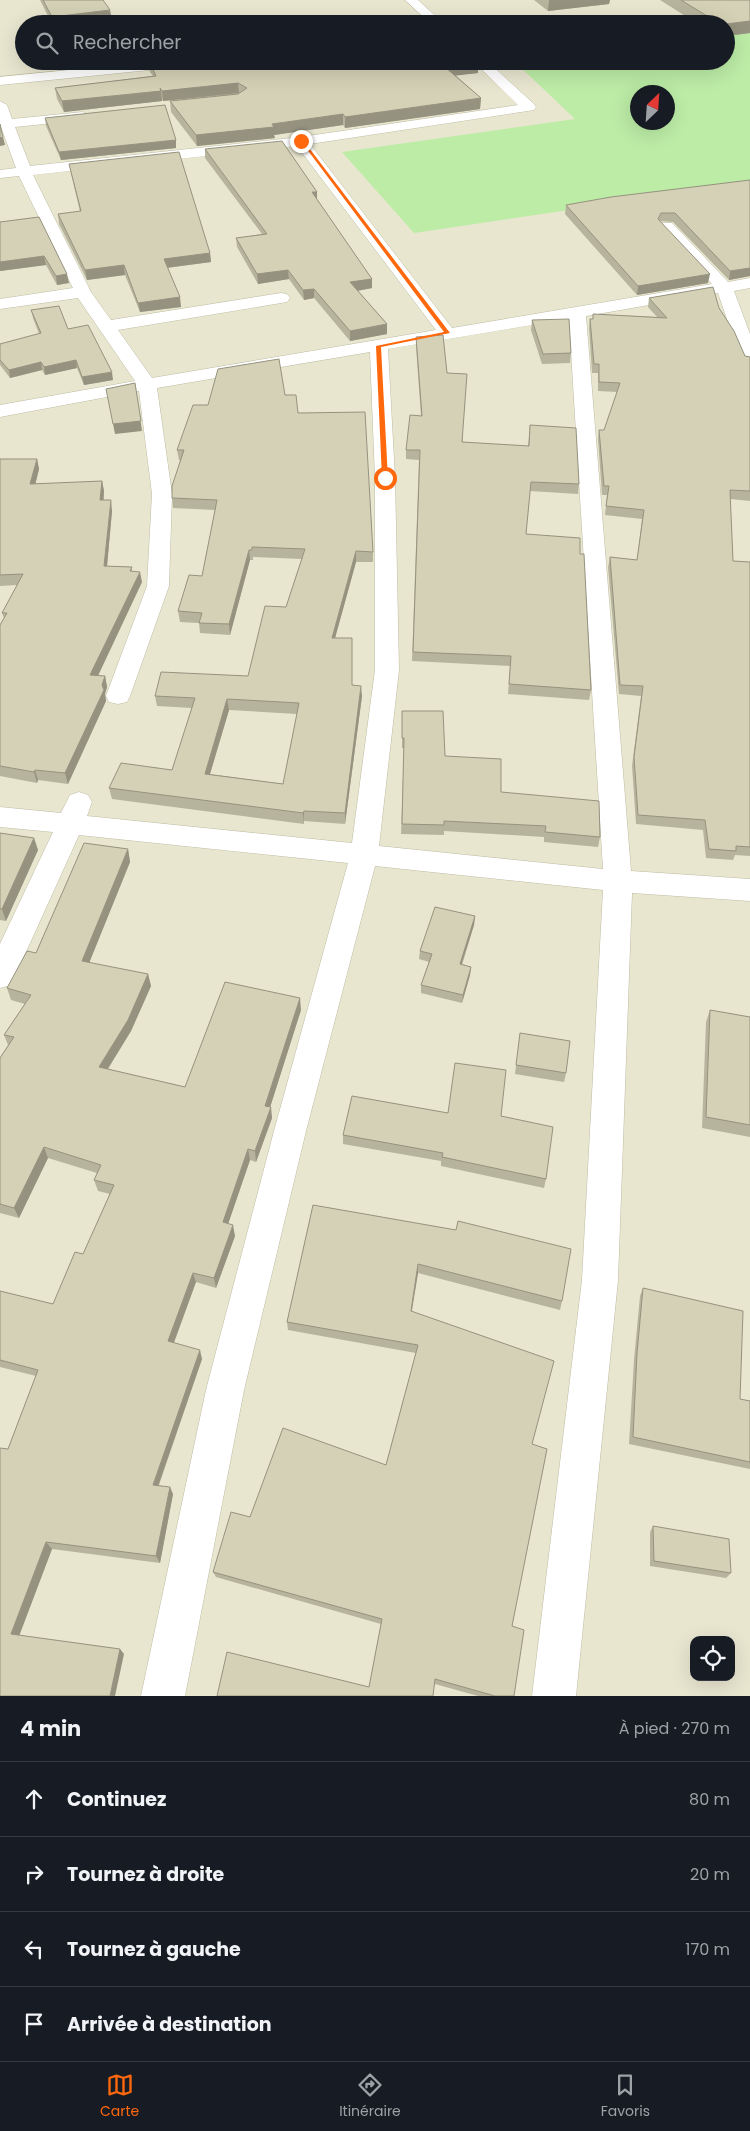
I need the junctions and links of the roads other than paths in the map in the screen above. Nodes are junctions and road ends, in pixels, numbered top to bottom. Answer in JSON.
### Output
{"nodes":[{"id":1,"x":411,"y":0,"type":"edge"},
{"id":2,"x":428,"y":15,"type":"edge"},
{"id":3,"x":114,"y":70,"type":"edge"},
{"id":4,"x":490,"y":70,"type":"edge"},
{"id":5,"x":0,"y":82,"type":"edge"},
{"id":6,"x":0,"y":105,"type":"edge"},
{"id":7,"x":94,"y":115,"type":"edge"},
{"id":8,"x":7,"y":124,"type":"junction"},
{"id":9,"x":301,"y":141,"type":"junction"},
{"id":10,"x":24,"y":170,"type":"junction"},
{"id":11,"x":0,"y":174,"type":"edge"},
{"id":12,"x":666,"y":226,"type":"edge"},
{"id":13,"x":750,"y":283,"type":"edge"},
{"id":14,"x":725,"y":288,"type":"junction"},
{"id":15,"x":83,"y":292,"type":"junction"},
{"id":16,"x":282,"y":298,"type":"dead end"},
{"id":17,"x":0,"y":304,"type":"edge"},
{"id":18,"x":577,"y":312,"type":"junction"},
{"id":19,"x":107,"y":326,"type":"junction"},
{"id":20,"x":448,"y":333,"type":"junction"},
{"id":21,"x":379,"y":346,"type":"junction"},
{"id":22,"x":750,"y":360,"type":"edge"},
{"id":23,"x":147,"y":384,"type":"junction"},
{"id":24,"x":0,"y":411,"type":"edge"},
{"id":25,"x":118,"y":696,"type":"dead end"},
{"id":26,"x":74,"y":814,"type":"junction"},
{"id":27,"x":0,"y":817,"type":"edge"},
{"id":28,"x":364,"y":855,"type":"junction"},
{"id":29,"x":618,"y":880,"type":"junction"},
{"id":30,"x":750,"y":890,"type":"edge"},
{"id":31,"x":0,"y":976,"type":"edge"},
{"id":32,"x":162,"y":1696,"type":"edge"},
{"id":33,"x":554,"y":1696,"type":"edge"}],
"edges":[{"from":1,"to":2,"type":"street"},
{"from":3,"to":5,"type":"street"},
{"from":4,"to":9,"type":"street"},
{"from":6,"to":8,"type":"street"},
{"from":7,"to":8,"type":"street"},
{"from":8,"to":10,"type":"street"},
{"from":9,"to":10,"type":"street"},
{"from":9,"to":20,"type":"street"},
{"from":10,"to":11,"type":"street"},
{"from":10,"to":15,"type":"street"},
{"from":12,"to":14,"type":"street"},
{"from":13,"to":14,"type":"street"},
{"from":14,"to":18,"type":"street"},
{"from":14,"to":22,"type":"street"},
{"from":15,"to":17,"type":"street"},
{"from":15,"to":19,"type":"street"},
{"from":16,"to":19,"type":"street"},
{"from":18,"to":20,"type":"street"},
{"from":18,"to":29,"type":"street"},
{"from":19,"to":23,"type":"street"},
{"from":20,"to":21,"type":"street"},
{"from":21,"to":23,"type":"street"},
{"from":21,"to":28,"type":"street"},
{"from":23,"to":24,"type":"street"},
{"from":23,"to":25,"type":"street"},
{"from":26,"to":27,"type":"street"},
{"from":26,"to":28,"type":"street"},
{"from":26,"to":31,"type":"street"},
{"from":28,"to":29,"type":"street"},
{"from":28,"to":32,"type":"street"},
{"from":29,"to":30,"type":"street"},
{"from":29,"to":33,"type":"street"}]}
